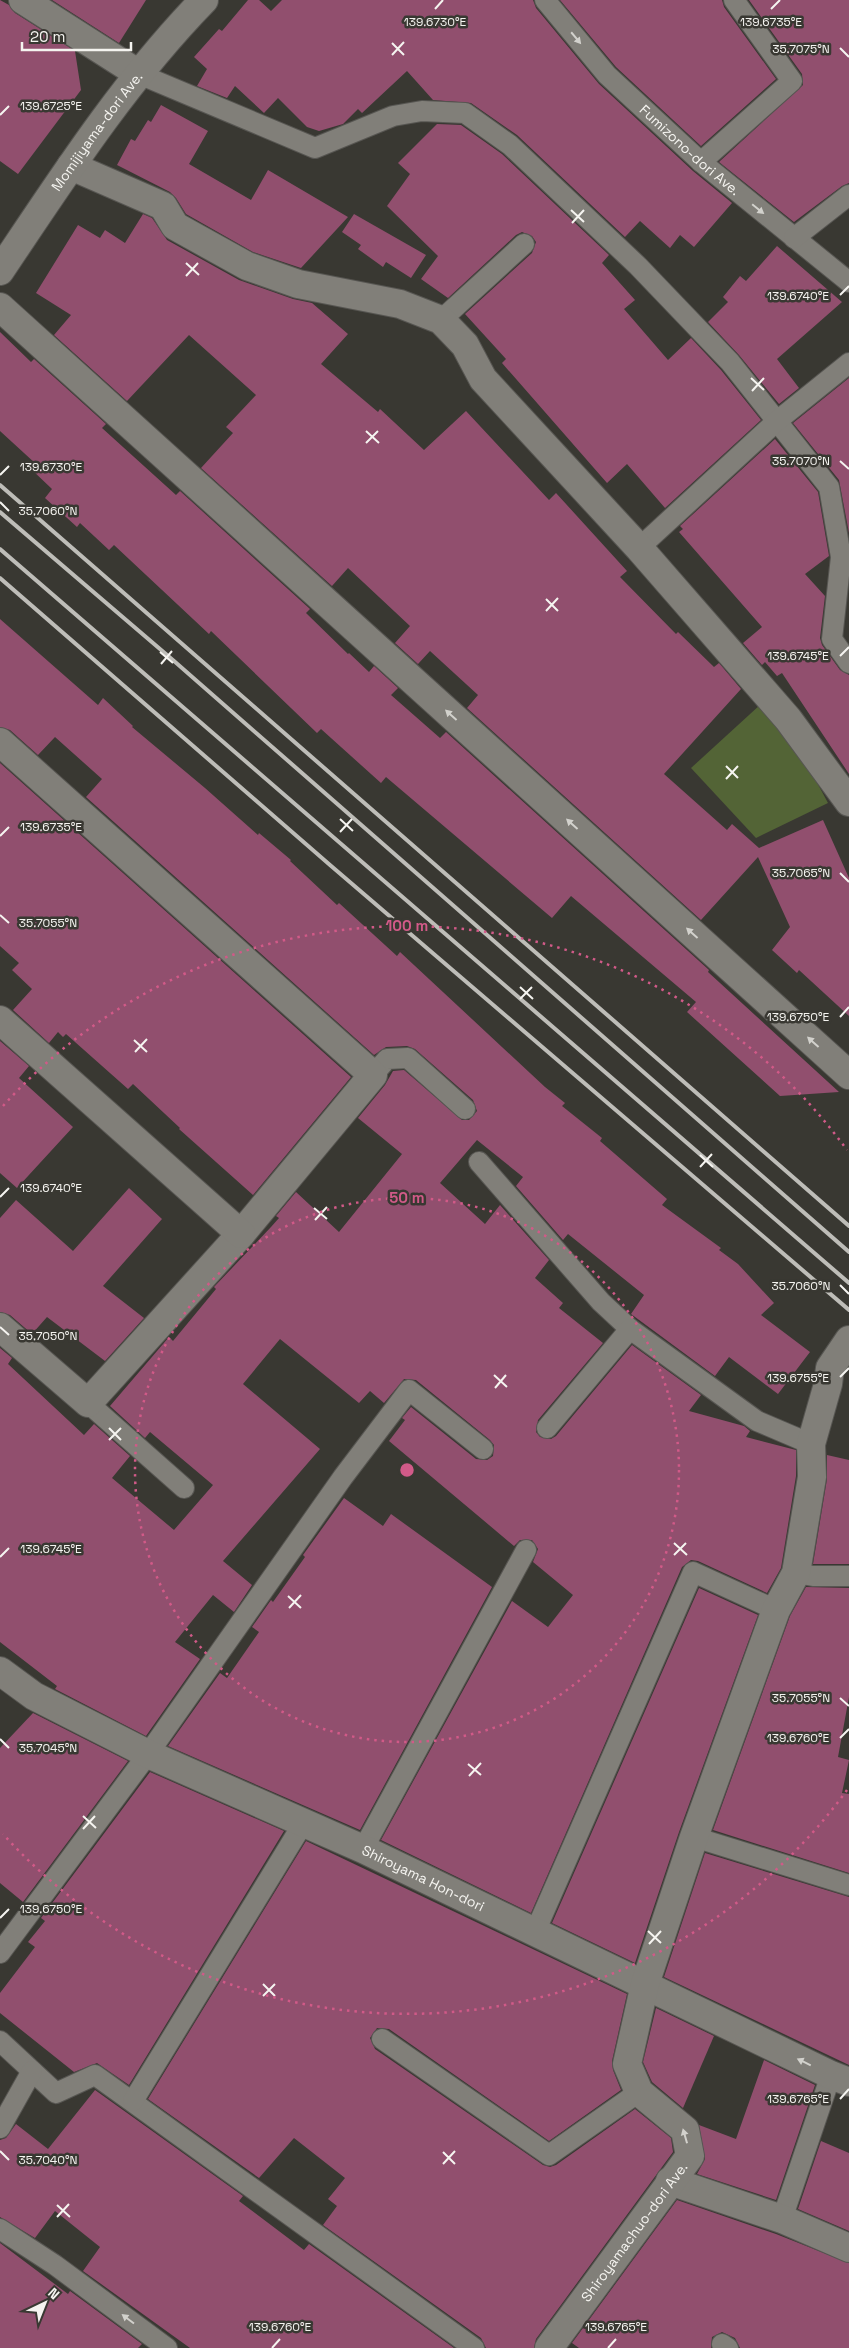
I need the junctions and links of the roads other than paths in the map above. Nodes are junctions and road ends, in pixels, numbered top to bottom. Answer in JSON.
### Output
{"nodes":[{"id":1,"x":23,"y":0,"type":"edge"},
{"id":2,"x":204,"y":0,"type":"edge"},
{"id":3,"x":545,"y":0,"type":"edge"},
{"id":4,"x":734,"y":0,"type":"edge"},
{"id":5,"x":139,"y":74,"type":"junction"},
{"id":6,"x":701,"y":162,"type":"junction"},
{"id":7,"x":71,"y":166,"type":"junction"},
{"id":8,"x":849,"y":195,"type":"edge"},
{"id":9,"x":794,"y":238,"type":"junction"},
{"id":10,"x":524,"y":244,"type":"dead end"},
{"id":11,"x":0,"y":271,"type":"edge"},
{"id":12,"x":849,"y":282,"type":"edge"},
{"id":13,"x":0,"y":307,"type":"edge"},
{"id":14,"x":441,"y":320,"type":"junction"},
{"id":15,"x":849,"y":363,"type":"edge"},
{"id":16,"x":777,"y":421,"type":"junction"},
{"id":17,"x":640,"y":548,"type":"junction"},
{"id":18,"x":842,"y":606,"type":"edge"},
{"id":19,"x":849,"y":663,"type":"edge"},
{"id":20,"x":0,"y":742,"type":"edge"},
{"id":21,"x":849,"y":802,"type":"edge"},
{"id":22,"x":0,"y":1020,"type":"edge"},
{"id":23,"x":373,"y":1075,"type":"junction"},
{"id":24,"x":849,"y":1075,"type":"edge"},
{"id":25,"x":465,"y":1109,"type":"dead end"},
{"id":26,"x":479,"y":1162,"type":"dead end"},
{"id":27,"x":241,"y":1234,"type":"junction"},
{"id":28,"x":0,"y":1327,"type":"edge"},
{"id":29,"x":630,"y":1329,"type":"junction"},
{"id":30,"x":849,"y":1340,"type":"edge"},
{"id":31,"x":88,"y":1403,"type":"junction"},
{"id":32,"x":547,"y":1428,"type":"dead end"},
{"id":33,"x":812,"y":1444,"type":"junction"},
{"id":34,"x":483,"y":1449,"type":"dead end"},
{"id":35,"x":184,"y":1488,"type":"dead end"},
{"id":36,"x":526,"y":1550,"type":"dead end"},
{"id":37,"x":796,"y":1573,"type":"junction"},
{"id":38,"x":849,"y":1576,"type":"edge"},
{"id":39,"x":776,"y":1610,"type":"junction"},
{"id":40,"x":0,"y":1671,"type":"edge"},
{"id":41,"x":148,"y":1754,"type":"junction"},
{"id":42,"x":304,"y":1822,"type":"junction"},
{"id":43,"x":694,"y":1837,"type":"junction"},
{"id":44,"x":363,"y":1849,"type":"junction"},
{"id":45,"x":849,"y":1885,"type":"edge"},
{"id":46,"x":535,"y":1932,"type":"junction"},
{"id":47,"x":0,"y":1953,"type":"edge"},
{"id":48,"x":645,"y":1984,"type":"junction"},
{"id":49,"x":382,"y":2039,"type":"dead end"},
{"id":50,"x":0,"y":2041,"type":"edge"},
{"id":51,"x":32,"y":2071,"type":"junction"},
{"id":52,"x":840,"y":2078,"type":"edge"},
{"id":53,"x":639,"y":2092,"type":"junction"},
{"id":54,"x":132,"y":2101,"type":"junction"},
{"id":55,"x":0,"y":2128,"type":"edge"},
{"id":56,"x":670,"y":2181,"type":"junction"},
{"id":57,"x":782,"y":2220,"type":"junction"},
{"id":58,"x":0,"y":2229,"type":"edge"},
{"id":59,"x":849,"y":2248,"type":"edge"},
{"id":60,"x":551,"y":2347,"type":"edge"},
{"id":61,"x":168,"y":2348,"type":"edge"},
{"id":62,"x":474,"y":2348,"type":"edge"}],
"edges":[{"from":1,"to":5,"type":"street"},
{"from":2,"to":5,"type":"street","name":"Momijiyama-dori Ave."},
{"from":3,"to":6,"type":"lane","name":"Fumizono-dori Ave.","one_way":true},
{"from":4,"to":6,"type":"lane"},
{"from":5,"to":7,"type":"street","name":"Momijiyama-dori Ave."},
{"from":5,"to":16,"type":"lane"},
{"from":6,"to":9,"type":"lane","name":"Fumizono-dori Ave.","one_way":true},
{"from":7,"to":11,"type":"street","name":"Momijiyama-dori Ave."},
{"from":7,"to":14,"type":"street"},
{"from":8,"to":9,"type":"lane"},
{"from":9,"to":12,"type":"lane","name":"Fumizono-dori Ave."},
{"from":10,"to":14,"type":"lane"},
{"from":24,"to":13,"type":"street","one_way":true},
{"from":14,"to":17,"type":"street"},
{"from":15,"to":16,"type":"lane"},
{"from":16,"to":17,"type":"lane"},
{"from":16,"to":18,"type":"lane"},
{"from":17,"to":21,"type":"street"},
{"from":18,"to":19,"type":"lane"},
{"from":20,"to":23,"type":"street"},
{"from":22,"to":27,"type":"street"},
{"from":23,"to":25,"type":"lane"},
{"from":23,"to":27,"type":"street"},
{"from":26,"to":29,"type":"lane"},
{"from":27,"to":31,"type":"street"},
{"from":28,"to":31,"type":"street"},
{"from":29,"to":32,"type":"lane"},
{"from":29,"to":33,"type":"lane"},
{"from":30,"to":33,"type":"street","name":"Shiroyamachuo-dori Ave."},
{"from":31,"to":35,"type":"lane"},
{"from":33,"to":37,"type":"street","name":"Shiroyamachuo-dori Ave."},
{"from":34,"to":41,"type":"lane"},
{"from":36,"to":44,"type":"lane"},
{"from":37,"to":38,"type":"lane"},
{"from":37,"to":39,"type":"street","name":"Shiroyamachuo-dori Ave."},
{"from":39,"to":43,"type":"street","name":"Shiroyamachuo-dori Ave."},
{"from":39,"to":46,"type":"lane"},
{"from":40,"to":41,"type":"street","name":"Shiroyama Hon-dori"},
{"from":41,"to":42,"type":"street","name":"Shiroyama Hon-dori"},
{"from":41,"to":47,"type":"lane"},
{"from":42,"to":44,"type":"street","name":"Shiroyama Hon-dori"},
{"from":42,"to":54,"type":"lane"},
{"from":43,"to":45,"type":"lane"},
{"from":43,"to":48,"type":"street","name":"Shiroyamachuo-dori Ave."},
{"from":44,"to":46,"type":"street","name":"Shiroyama Hon-dori"},
{"from":46,"to":48,"type":"street","name":"Shiroyama Hon-dori"},
{"from":52,"to":48,"type":"street","name":"Shiroyama Hon-dori","one_way":true},
{"from":48,"to":53,"type":"street","name":"Shiroyamachuo-dori Ave."},
{"from":49,"to":53,"type":"lane"},
{"from":50,"to":51,"type":"lane"},
{"from":51,"to":54,"type":"lane"},
{"from":51,"to":55,"type":"lane"},
{"from":52,"to":57,"type":"lane"},
{"from":56,"to":53,"type":"street","name":"Shiroyamachuo-dori Ave.","one_way":true},
{"from":54,"to":62,"type":"lane"},
{"from":56,"to":57,"type":"street"},
{"from":56,"to":60,"type":"street","name":"Shiroyamachuo-dori Ave."},
{"from":57,"to":59,"type":"street"},
{"from":61,"to":58,"type":"lane","one_way":true}]}
